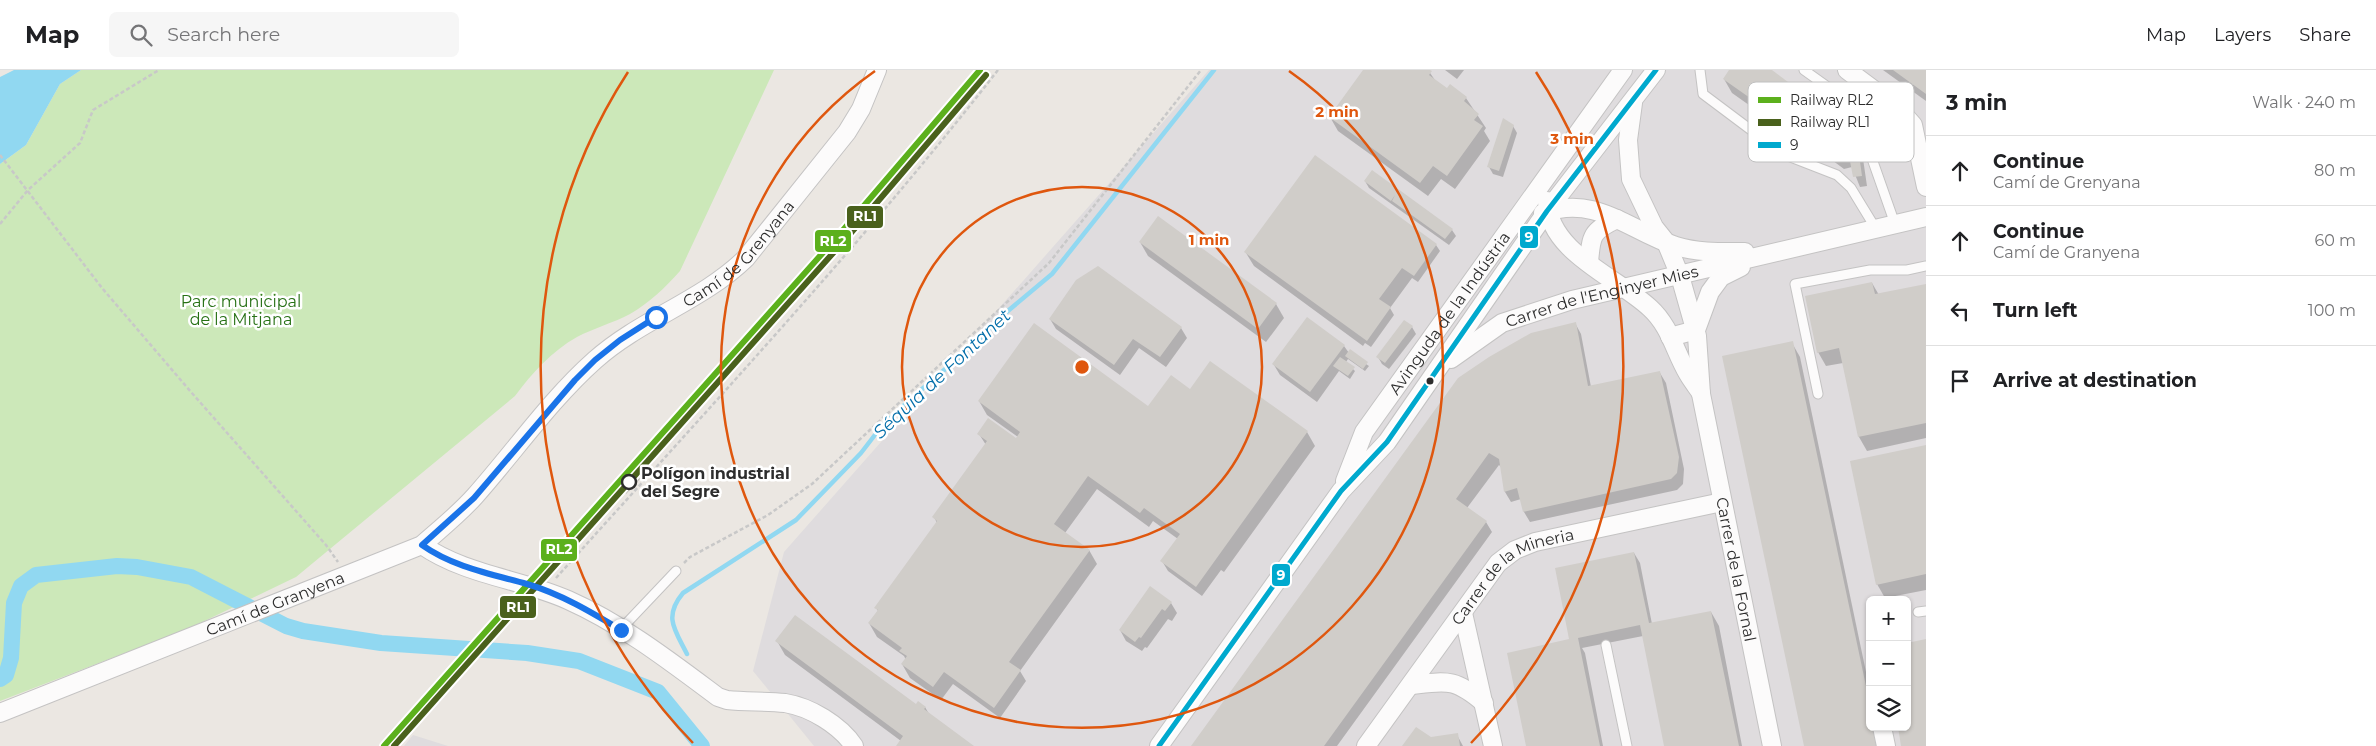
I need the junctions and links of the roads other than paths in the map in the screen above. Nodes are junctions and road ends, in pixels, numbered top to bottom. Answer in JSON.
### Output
{"nodes":[{"id":1,"x":878,"y":70,"type":"edge"},
{"id":2,"x":1623,"y":70,"type":"edge"},
{"id":3,"x":1656,"y":70,"type":"edge"},
{"id":4,"x":1700,"y":70,"type":"edge"},
{"id":5,"x":1804,"y":70,"type":"edge"},
{"id":6,"x":1847,"y":70,"type":"edge"},
{"id":7,"x":1821,"y":82,"type":"edge"},
{"id":8,"x":1863,"y":82,"type":"edge"},
{"id":9,"x":1633,"y":102,"type":"junction"},
{"id":10,"x":1748,"y":128,"type":"edge"},
{"id":11,"x":1914,"y":130,"type":"edge"},
{"id":12,"x":1803,"y":162,"type":"edge"},
{"id":13,"x":1873,"y":162,"type":"edge"},
{"id":14,"x":1546,"y":177,"type":"junction"},
{"id":15,"x":1926,"y":187,"type":"edge"},
{"id":16,"x":1547,"y":211,"type":"junction"},
{"id":17,"x":1926,"y":217,"type":"edge"},
{"id":18,"x":1617,"y":219,"type":"junction"},
{"id":19,"x":1513,"y":223,"type":"junction"},
{"id":20,"x":1895,"y":224,"type":"junction"},
{"id":21,"x":1876,"y":229,"type":"junction"},
{"id":22,"x":1666,"y":242,"type":"junction"},
{"id":23,"x":1776,"y":251,"type":"junction"},
{"id":24,"x":1589,"y":264,"type":"junction"},
{"id":25,"x":1926,"y":266,"type":"edge"},
{"id":26,"x":1680,"y":276,"type":"junction"},
{"id":27,"x":1624,"y":287,"type":"junction"},
{"id":28,"x":1696,"y":330,"type":"junction"},
{"id":29,"x":1670,"y":337,"type":"junction"},
{"id":30,"x":1441,"y":366,"type":"junction"},
{"id":31,"x":1701,"y":394,"type":"junction"},
{"id":32,"x":1818,"y":394,"type":"dead end"},
{"id":33,"x":518,"y":445,"type":"joint"},
{"id":34,"x":1341,"y":491,"type":"junction"},
{"id":35,"x":1722,"y":502,"type":"junction"},
{"id":36,"x":422,"y":545,"type":"junction"},
{"id":37,"x":676,"y":571,"type":"road end"},
{"id":38,"x":1463,"y":613,"type":"junction"},
{"id":39,"x":621,"y":630,"type":"junction"},
{"id":40,"x":1606,"y":644,"type":"dead end"},
{"id":41,"x":1411,"y":685,"type":"junction"},
{"id":42,"x":1484,"y":703,"type":"junction"},
{"id":43,"x":0,"y":713,"type":"edge"},
{"id":44,"x":1883,"y":731,"type":"edge"},
{"id":45,"x":854,"y":746,"type":"edge"},
{"id":46,"x":1159,"y":746,"type":"edge"},
{"id":47,"x":1366,"y":746,"type":"edge"},
{"id":48,"x":1493,"y":746,"type":"edge"},
{"id":49,"x":1627,"y":746,"type":"edge"},
{"id":50,"x":1772,"y":746,"type":"edge"},
{"id":51,"x":1886,"y":746,"type":"edge"}],
"edges":[{"from":1,"to":33,"type":"street","name":"Camí de Grenyana"},
{"from":2,"to":14,"type":"street","name":"Avinguda de la Indústria"},
{"from":3,"to":9,"type":"street","name":"Avinguda de la Indústria"},
{"from":4,"to":10,"type":"lane"},
{"from":5,"to":7,"type":"lane"},
{"from":6,"to":8,"type":"street"},
{"from":9,"to":16,"type":"street","name":"Avinguda de la Indústria"},
{"from":9,"to":22,"type":"street","name":"Carrer de la Fornal"},
{"from":11,"to":15,"type":"street"},
{"from":12,"to":21,"type":"lane"},
{"from":13,"to":20,"type":"lane"},
{"from":14,"to":16,"type":"street","name":"Carrer de la Fornal"},
{"from":14,"to":19,"type":"street","name":"Avinguda de la Indústria"},
{"from":16,"to":18,"type":"street","name":"Carrer de l'Enginyer Mies"},
{"from":16,"to":19,"type":"street","name":"Carrer de l'Enginyer Mies"},
{"from":16,"to":24,"type":"street","name":"Carrer de la Fornal"},
{"from":16,"to":30,"type":"street","name":"Avinguda de la Indústria"},
{"from":17,"to":20,"type":"street","name":"Carrer de l'Enginyer Mies"},
{"from":18,"to":22,"type":"street","name":"Carrer de l'Enginyer Mies"},
{"from":18,"to":24,"type":"street"},
{"from":19,"to":34,"type":"street","name":"Avinguda de la Indústria"},
{"from":20,"to":21,"type":"street","name":"Carrer de l'Enginyer Mies"},
{"from":21,"to":23,"type":"street","name":"Carrer de l'Enginyer Mies"},
{"from":22,"to":23,"type":"street","name":"Carrer de l'Enginyer Mies"},
{"from":22,"to":26,"type":"street","name":"Carrer de la Fornal"},
{"from":23,"to":26,"type":"street","name":"Carrer de l'Enginyer Mies"},
{"from":23,"to":28,"type":"street"},
{"from":24,"to":27,"type":"street","name":"Carrer de la Fornal"},
{"from":25,"to":32,"type":"lane"},
{"from":26,"to":27,"type":"street","name":"Carrer de l'Enginyer Mies"},
{"from":26,"to":28,"type":"street","name":"Carrer de la Fornal"},
{"from":27,"to":29,"type":"street","name":"Carrer de la Fornal"},
{"from":27,"to":30,"type":"street","name":"Carrer de l'Enginyer Mies"},
{"from":28,"to":29,"type":"street"},
{"from":28,"to":31,"type":"street","name":"Carrer de la Fornal"},
{"from":29,"to":31,"type":"street","name":"Carrer de la Fornal"},
{"from":30,"to":34,"type":"street","name":"Avinguda de la Indústria"},
{"from":31,"to":35,"type":"street","name":"Carrer de la Fornal"},
{"from":33,"to":36,"type":"street","name":"Camí de Granyena"},
{"from":34,"to":46,"type":"street","name":"Avinguda de la Indústria"},
{"from":35,"to":38,"type":"street","name":"Carrer de la Mineria"},
{"from":35,"to":50,"type":"street","name":"Carrer de la Fornal"},
{"from":36,"to":39,"type":"street"},
{"from":36,"to":43,"type":"street","name":"Camí de Granyena"},
{"from":37,"to":39,"type":"lane"},
{"from":38,"to":41,"type":"street","name":"Carrer de la Mineria"},
{"from":38,"to":42,"type":"street"},
{"from":39,"to":45,"type":"street"},
{"from":40,"to":49,"type":"lane"},
{"from":41,"to":42,"type":"street"},
{"from":41,"to":47,"type":"street","name":"Carrer de la Mineria"},
{"from":42,"to":48,"type":"street"},
{"from":44,"to":51,"type":"street"}]}
